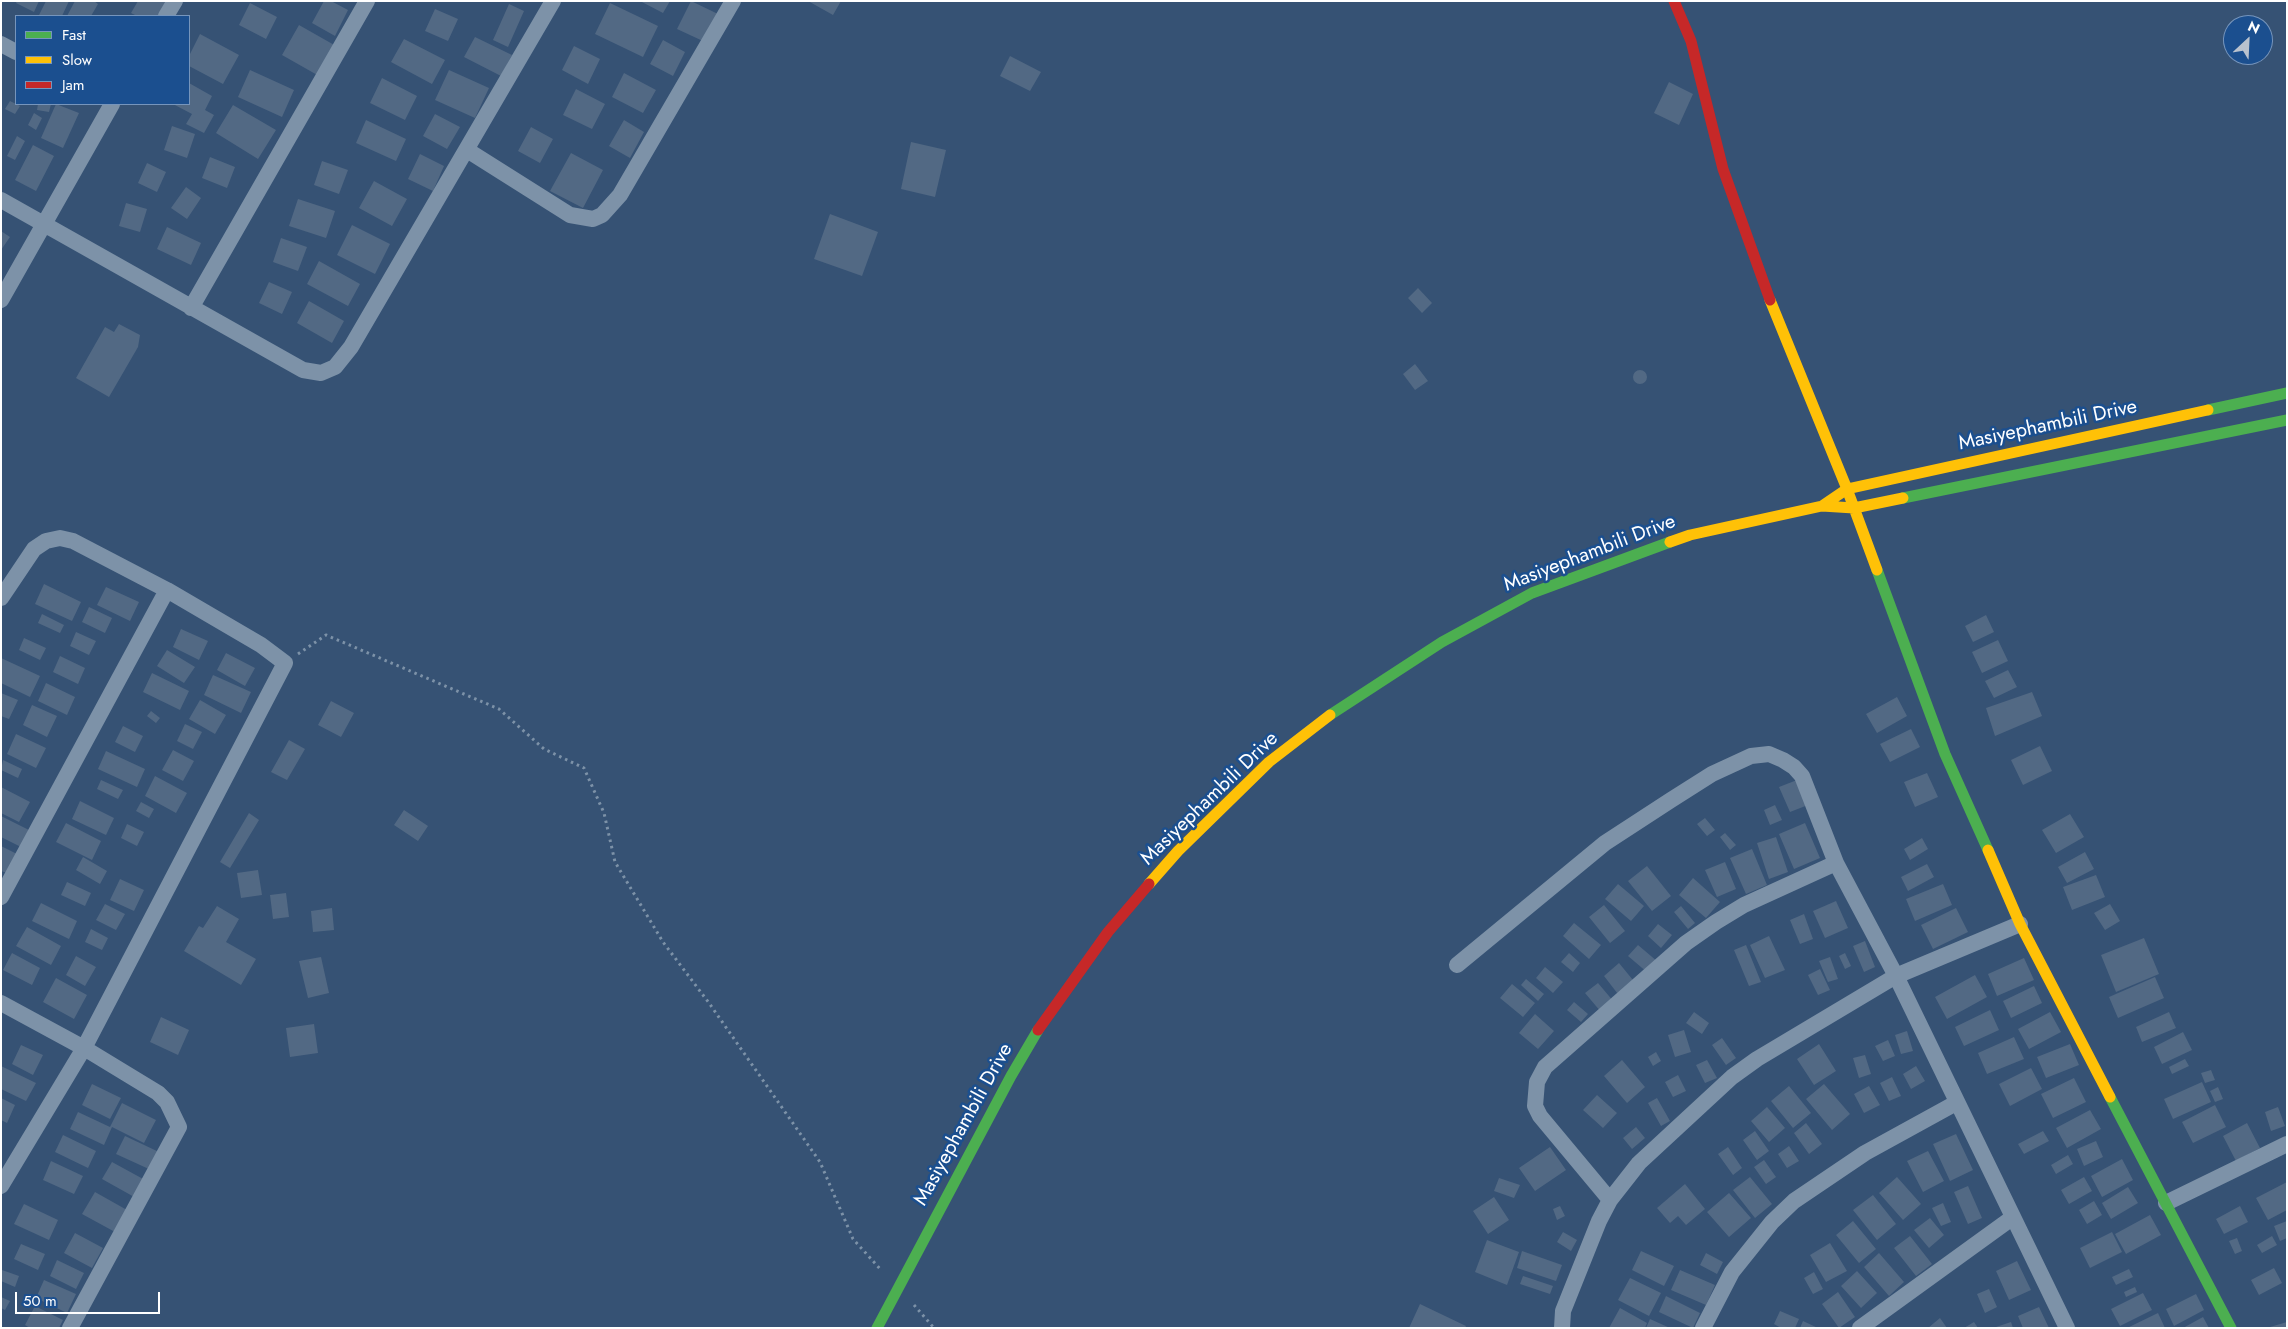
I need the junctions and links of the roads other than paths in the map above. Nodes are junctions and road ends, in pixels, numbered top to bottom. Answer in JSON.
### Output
{"nodes":[{"id":1,"x":175,"y":1,"type":"edge"},
{"id":2,"x":367,"y":1,"type":"edge"},
{"id":3,"x":552,"y":1,"type":"edge"},
{"id":4,"x":733,"y":1,"type":"edge"},
{"id":5,"x":1674,"y":1,"type":"edge"},
{"id":6,"x":167,"y":15,"type":"edge"},
{"id":7,"x":1,"y":44,"type":"edge"},
{"id":8,"x":15,"y":51,"type":"edge"},
{"id":9,"x":110,"y":105,"type":"edge"},
{"id":10,"x":467,"y":150,"type":"junction"},
{"id":11,"x":1,"y":200,"type":"edge"},
{"id":12,"x":43,"y":224,"type":"junction"},
{"id":13,"x":1,"y":300,"type":"edge"},
{"id":14,"x":191,"y":308,"type":"junction"},
{"id":15,"x":2287,"y":393,"type":"edge"},
{"id":16,"x":2287,"y":420,"type":"edge"},
{"id":17,"x":1847,"y":488,"type":"junction"},
{"id":18,"x":1822,"y":506,"type":"junction"},
{"id":19,"x":1854,"y":508,"type":"junction"},
{"id":20,"x":167,"y":590,"type":"junction"},
{"id":21,"x":1,"y":598,"type":"edge"},
{"id":22,"x":1836,"y":863,"type":"junction"},
{"id":23,"x":1,"y":897,"type":"edge"},
{"id":24,"x":2020,"y":924,"type":"junction"},
{"id":25,"x":1457,"y":965,"type":"dead end"},
{"id":26,"x":1896,"y":976,"type":"junction"},
{"id":27,"x":1,"y":1003,"type":"edge"},
{"id":28,"x":84,"y":1048,"type":"junction"},
{"id":29,"x":1956,"y":1102,"type":"junction"},
{"id":30,"x":2287,"y":1145,"type":"edge"},
{"id":31,"x":1,"y":1186,"type":"edge"},
{"id":32,"x":1610,"y":1200,"type":"junction"},
{"id":33,"x":2166,"y":1203,"type":"junction"},
{"id":34,"x":2012,"y":1218,"type":"junction"},
{"id":35,"x":70,"y":1328,"type":"edge"},
{"id":36,"x":877,"y":1328,"type":"edge"},
{"id":37,"x":1562,"y":1328,"type":"edge"},
{"id":38,"x":1703,"y":1328,"type":"edge"},
{"id":39,"x":1860,"y":1328,"type":"edge"},
{"id":40,"x":2067,"y":1328,"type":"edge"},
{"id":41,"x":2231,"y":1328,"type":"edge"}],
"edges":[{"from":1,"to":6,"type":"street"},
{"from":2,"to":14,"type":"street"},
{"from":3,"to":10,"type":"street"},
{"from":4,"to":10,"type":"street"},
{"from":5,"to":17,"type":"main road"},
{"from":7,"to":8,"type":"street"},
{"from":9,"to":12,"type":"street"},
{"from":10,"to":14,"type":"street"},
{"from":11,"to":12,"type":"street"},
{"from":12,"to":13,"type":"street"},
{"from":12,"to":14,"type":"street"},
{"from":15,"to":17,"type":"main road","name":"Masiyephambili Drive"},
{"from":16,"to":19,"type":"main road","name":"Masiyephambili Drive"},
{"from":17,"to":18,"type":"main road","name":"Masiyephambili Drive"},
{"from":17,"to":19,"type":"main road"},
{"from":18,"to":19,"type":"main road","name":"Masiyephambili Drive"},
{"from":18,"to":36,"type":"main road","name":"Masiyephambili Drive"},
{"from":19,"to":24,"type":"main road"},
{"from":20,"to":21,"type":"street"},
{"from":20,"to":23,"type":"street"},
{"from":20,"to":28,"type":"street"},
{"from":22,"to":25,"type":"street"},
{"from":22,"to":26,"type":"street"},
{"from":22,"to":32,"type":"street"},
{"from":24,"to":26,"type":"street"},
{"from":24,"to":33,"type":"main road"},
{"from":26,"to":29,"type":"street"},
{"from":26,"to":32,"type":"street"},
{"from":27,"to":28,"type":"street"},
{"from":28,"to":31,"type":"street"},
{"from":28,"to":35,"type":"street"},
{"from":29,"to":34,"type":"street"},
{"from":29,"to":38,"type":"street"},
{"from":30,"to":33,"type":"street"},
{"from":32,"to":37,"type":"street"},
{"from":33,"to":41,"type":"main road"},
{"from":34,"to":39,"type":"street"},
{"from":34,"to":40,"type":"street"}]}
